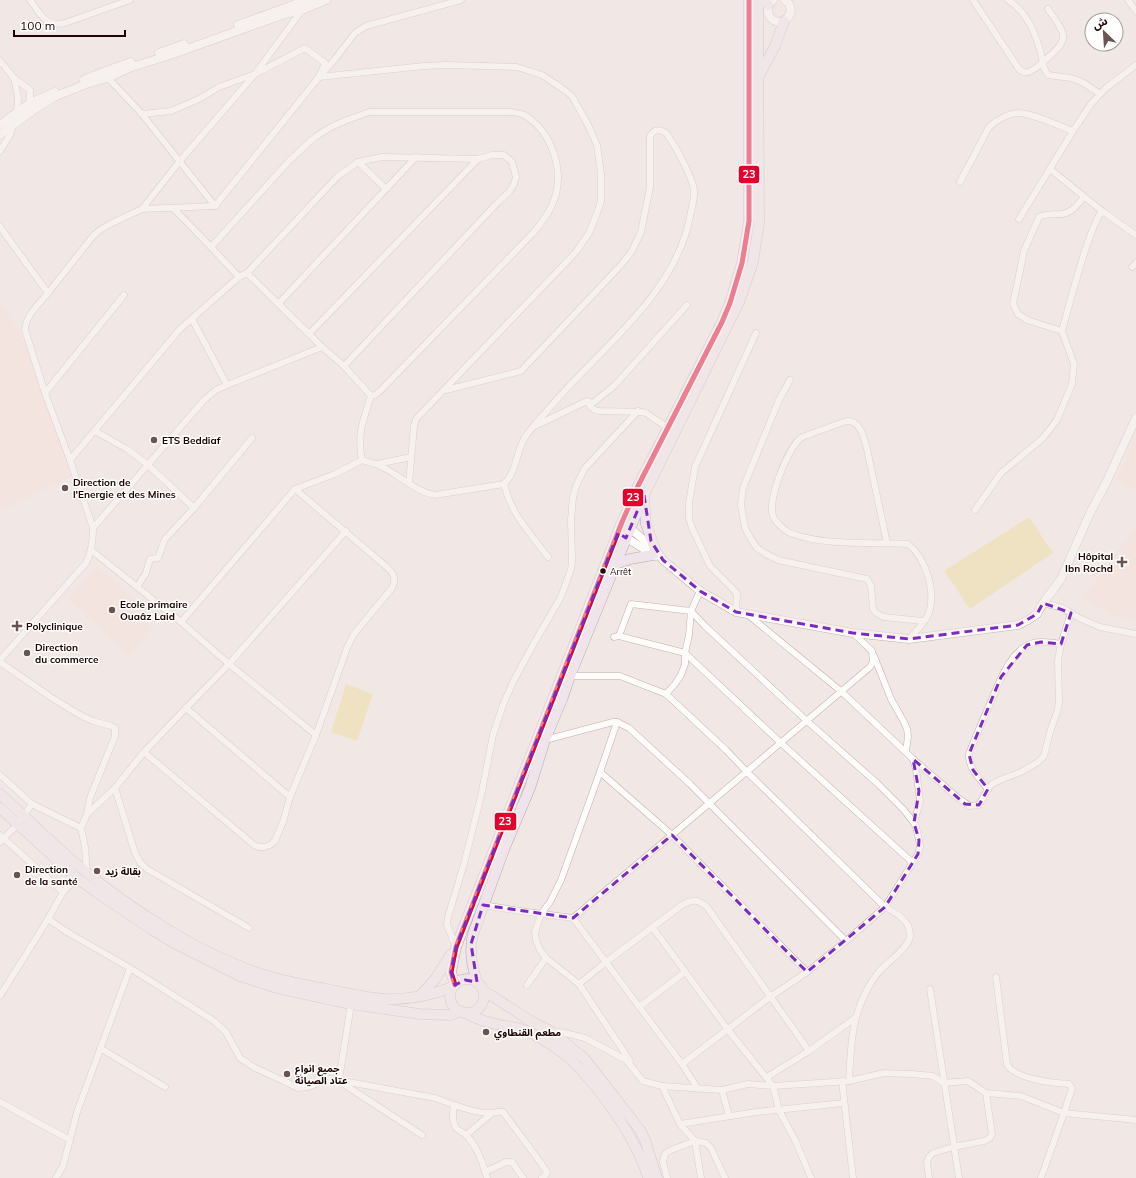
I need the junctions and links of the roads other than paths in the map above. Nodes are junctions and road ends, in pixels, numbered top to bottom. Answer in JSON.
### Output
{"nodes":[{"id":1,"x":30,"y":0,"type":"edge"},
{"id":2,"x":130,"y":0,"type":"edge"},
{"id":3,"x":312,"y":0,"type":"edge"},
{"id":4,"x":326,"y":0,"type":"edge"},
{"id":5,"x":461,"y":0,"type":"edge"},
{"id":6,"x":743,"y":0,"type":"edge"},
{"id":7,"x":749,"y":0,"type":"edge"},
{"id":8,"x":758,"y":0,"type":"edge"},
{"id":9,"x":787,"y":0,"type":"edge"},
{"id":10,"x":974,"y":0,"type":"edge"},
{"id":11,"x":1008,"y":0,"type":"edge"},
{"id":12,"x":1128,"y":0,"type":"edge"},
{"id":13,"x":769,"y":2,"type":"edge"},
{"id":14,"x":1048,"y":9,"type":"dead end"},
{"id":15,"x":302,"y":10,"type":"junction"},
{"id":16,"x":749,"y":10,"type":"junction"},
{"id":17,"x":1136,"y":11,"type":"edge"},
{"id":18,"x":784,"y":21,"type":"junction"},
{"id":19,"x":0,"y":61,"type":"edge"},
{"id":20,"x":1042,"y":62,"type":"junction"},
{"id":21,"x":1136,"y":65,"type":"edge"},
{"id":22,"x":255,"y":74,"type":"junction"},
{"id":23,"x":759,"y":76,"type":"junction"},
{"id":24,"x":318,"y":77,"type":"junction"},
{"id":25,"x":14,"y":78,"type":"junction"},
{"id":26,"x":108,"y":78,"type":"junction"},
{"id":27,"x":1100,"y":94,"type":"junction"},
{"id":28,"x":32,"y":106,"type":"junction"},
{"id":29,"x":142,"y":114,"type":"junction"},
{"id":30,"x":19,"y":116,"type":"junction"},
{"id":31,"x":0,"y":125,"type":"edge"},
{"id":32,"x":13,"y":125,"type":"junction"},
{"id":33,"x":1073,"y":131,"type":"junction"},
{"id":34,"x":0,"y":135,"type":"edge"},
{"id":35,"x":0,"y":151,"type":"edge"},
{"id":36,"x":416,"y":157,"type":"junction"},
{"id":37,"x":478,"y":159,"type":"junction"},
{"id":38,"x":179,"y":162,"type":"junction"},
{"id":39,"x":358,"y":162,"type":"junction"},
{"id":40,"x":1050,"y":169,"type":"junction"},
{"id":41,"x":960,"y":182,"type":"dead end"},
{"id":42,"x":386,"y":189,"type":"junction"},
{"id":43,"x":1084,"y":197,"type":"junction"},
{"id":44,"x":215,"y":206,"type":"junction"},
{"id":45,"x":173,"y":208,"type":"junction"},
{"id":46,"x":142,"y":209,"type":"junction"},
{"id":47,"x":1102,"y":211,"type":"junction"},
{"id":48,"x":1019,"y":219,"type":"dead end"},
{"id":49,"x":0,"y":227,"type":"edge"},
{"id":50,"x":1136,"y":235,"type":"edge"},
{"id":51,"x":211,"y":247,"type":"junction"},
{"id":52,"x":247,"y":273,"type":"junction"},
{"id":53,"x":239,"y":276,"type":"junction"},
{"id":54,"x":48,"y":293,"type":"junction"},
{"id":55,"x":124,"y":295,"type":"dead end"},
{"id":56,"x":278,"y":303,"type":"junction"},
{"id":57,"x":687,"y":305,"type":"dead end"},
{"id":58,"x":192,"y":319,"type":"junction"},
{"id":59,"x":1062,"y":331,"type":"junction"},
{"id":60,"x":756,"y":333,"type":"dead end"},
{"id":61,"x":309,"y":334,"type":"junction"},
{"id":62,"x":322,"y":347,"type":"junction"},
{"id":63,"x":344,"y":366,"type":"junction"},
{"id":64,"x":790,"y":380,"type":"dead end"},
{"id":65,"x":227,"y":385,"type":"junction"},
{"id":66,"x":446,"y":390,"type":"junction"},
{"id":67,"x":45,"y":393,"type":"junction"},
{"id":68,"x":371,"y":396,"type":"junction"},
{"id":69,"x":587,"y":401,"type":"junction"},
{"id":70,"x":638,"y":411,"type":"junction"},
{"id":71,"x":1136,"y":418,"type":"edge"},
{"id":72,"x":534,"y":426,"type":"junction"},
{"id":73,"x":668,"y":428,"type":"junction"},
{"id":74,"x":95,"y":432,"type":"junction"},
{"id":75,"x":252,"y":438,"type":"dead end"},
{"id":76,"x":411,"y":457,"type":"junction"},
{"id":77,"x":70,"y":460,"type":"junction"},
{"id":78,"x":362,"y":460,"type":"junction"},
{"id":79,"x":147,"y":464,"type":"junction"},
{"id":80,"x":377,"y":464,"type":"junction"},
{"id":81,"x":409,"y":483,"type":"junction"},
{"id":82,"x":504,"y":484,"type":"junction"},
{"id":83,"x":295,"y":489,"type":"junction"},
{"id":84,"x":644,"y":495,"type":"junction"},
{"id":85,"x":194,"y":508,"type":"junction"},
{"id":86,"x":975,"y":510,"type":"dead end"},
{"id":87,"x":626,"y":525,"type":"junction"},
{"id":88,"x":93,"y":528,"type":"junction"},
{"id":89,"x":346,"y":531,"type":"junction"},
{"id":90,"x":622,"y":535,"type":"junction"},
{"id":91,"x":887,"y":543,"type":"junction"},
{"id":92,"x":91,"y":550,"type":"junction"},
{"id":93,"x":654,"y":552,"type":"junction"},
{"id":94,"x":548,"y":557,"type":"dead end"},
{"id":95,"x":615,"y":564,"type":"junction"},
{"id":96,"x":137,"y":587,"type":"junction"},
{"id":97,"x":700,"y":591,"type":"junction"},
{"id":98,"x":1043,"y":603,"type":"junction"},
{"id":99,"x":691,"y":611,"type":"junction"},
{"id":100,"x":736,"y":612,"type":"junction"},
{"id":101,"x":1071,"y":613,"type":"junction"},
{"id":102,"x":747,"y":614,"type":"junction"},
{"id":103,"x":181,"y":622,"type":"junction"},
{"id":104,"x":924,"y":622,"type":"junction"},
{"id":105,"x":853,"y":633,"type":"junction"},
{"id":106,"x":1136,"y":634,"type":"edge"},
{"id":107,"x":909,"y":639,"type":"junction"},
{"id":108,"x":1061,"y":644,"type":"junction"},
{"id":109,"x":872,"y":651,"type":"junction"},
{"id":110,"x":685,"y":653,"type":"junction"},
{"id":111,"x":0,"y":661,"type":"edge"},
{"id":112,"x":229,"y":664,"type":"junction"},
{"id":113,"x":570,"y":676,"type":"junction"},
{"id":114,"x":842,"y":692,"type":"junction"},
{"id":115,"x":666,"y":694,"type":"junction"},
{"id":116,"x":186,"y":708,"type":"junction"},
{"id":117,"x":807,"y":721,"type":"junction"},
{"id":118,"x":617,"y":722,"type":"junction"},
{"id":119,"x":316,"y":735,"type":"junction"},
{"id":120,"x":545,"y":740,"type":"junction"},
{"id":121,"x":781,"y":743,"type":"junction"},
{"id":122,"x":144,"y":752,"type":"junction"},
{"id":123,"x":906,"y":752,"type":"junction"},
{"id":124,"x":913,"y":759,"type":"junction"},
{"id":125,"x":600,"y":772,"type":"junction"},
{"id":126,"x":747,"y":772,"type":"junction"},
{"id":127,"x":0,"y":775,"type":"edge"},
{"id":128,"x":115,"y":788,"type":"junction"},
{"id":129,"x":988,"y":789,"type":"junction"},
{"id":130,"x":0,"y":794,"type":"edge"},
{"id":131,"x":290,"y":797,"type":"junction"},
{"id":132,"x":710,"y":803,"type":"junction"},
{"id":133,"x":32,"y":804,"type":"junction"},
{"id":134,"x":0,"y":808,"type":"edge"},
{"id":135,"x":87,"y":814,"type":"junction"},
{"id":136,"x":24,"y":816,"type":"junction"},
{"id":137,"x":914,"y":822,"type":"junction"},
{"id":138,"x":17,"y":824,"type":"junction"},
{"id":139,"x":81,"y":828,"type":"junction"},
{"id":140,"x":672,"y":836,"type":"junction"},
{"id":141,"x":1,"y":839,"type":"edge"},
{"id":142,"x":912,"y":862,"type":"junction"},
{"id":143,"x":87,"y":873,"type":"junction"},
{"id":144,"x":77,"y":878,"type":"junction"},
{"id":145,"x":63,"y":892,"type":"junction"},
{"id":146,"x":483,"y":905,"type":"junction"},
{"id":147,"x":886,"y":907,"type":"junction"},
{"id":148,"x":541,"y":914,"type":"junction"},
{"id":149,"x":573,"y":918,"type":"junction"},
{"id":150,"x":48,"y":919,"type":"junction"},
{"id":151,"x":249,"y":928,"type":"dead end"},
{"id":152,"x":653,"y":928,"type":"junction"},
{"id":153,"x":846,"y":941,"type":"junction"},
{"id":154,"x":456,"y":947,"type":"junction"},
{"id":155,"x":546,"y":958,"type":"junction"},
{"id":156,"x":606,"y":962,"type":"junction"},
{"id":157,"x":130,"y":968,"type":"junction"},
{"id":158,"x":685,"y":972,"type":"junction"},
{"id":159,"x":807,"y":972,"type":"junction"},
{"id":160,"x":996,"y":977,"type":"dead end"},
{"id":161,"x":579,"y":984,"type":"junction"},
{"id":162,"x":527,"y":985,"type":"dead end"},
{"id":163,"x":454,"y":986,"type":"junction"},
{"id":164,"x":480,"y":986,"type":"junction"},
{"id":165,"x":930,"y":989,"type":"dead end"},
{"id":166,"x":0,"y":996,"type":"edge"},
{"id":167,"x":420,"y":996,"type":"junction"},
{"id":168,"x":770,"y":997,"type":"junction"},
{"id":169,"x":352,"y":1004,"type":"junction"},
{"id":170,"x":639,"y":1007,"type":"junction"},
{"id":171,"x":462,"y":1012,"type":"junction"},
{"id":172,"x":855,"y":1018,"type":"junction"},
{"id":173,"x":549,"y":1030,"type":"junction"},
{"id":174,"x":728,"y":1030,"type":"junction"},
{"id":175,"x":536,"y":1036,"type":"junction"},
{"id":176,"x":100,"y":1048,"type":"junction"},
{"id":177,"x":809,"y":1051,"type":"junction"},
{"id":178,"x":682,"y":1064,"type":"junction"},
{"id":179,"x":767,"y":1077,"type":"junction"},
{"id":180,"x":340,"y":1080,"type":"junction"},
{"id":181,"x":644,"y":1081,"type":"junction"},
{"id":182,"x":845,"y":1081,"type":"junction"},
{"id":183,"x":944,"y":1083,"type":"junction"},
{"id":184,"x":662,"y":1086,"type":"junction"},
{"id":185,"x":773,"y":1086,"type":"junction"},
{"id":186,"x":165,"y":1087,"type":"dead end"},
{"id":187,"x":698,"y":1089,"type":"junction"},
{"id":188,"x":722,"y":1090,"type":"junction"},
{"id":189,"x":986,"y":1093,"type":"junction"},
{"id":190,"x":0,"y":1102,"type":"edge"},
{"id":191,"x":844,"y":1103,"type":"junction"},
{"id":192,"x":454,"y":1104,"type":"junction"},
{"id":193,"x":779,"y":1110,"type":"junction"},
{"id":194,"x":1064,"y":1113,"type":"junction"},
{"id":195,"x":491,"y":1114,"type":"junction"},
{"id":196,"x":729,"y":1116,"type":"junction"},
{"id":197,"x":1136,"y":1120,"type":"edge"},
{"id":198,"x":680,"y":1124,"type":"junction"},
{"id":199,"x":422,"y":1135,"type":"dead end"},
{"id":200,"x":466,"y":1135,"type":"junction"},
{"id":201,"x":70,"y":1140,"type":"junction"},
{"id":202,"x":695,"y":1141,"type":"junction"},
{"id":203,"x":953,"y":1147,"type":"junction"},
{"id":204,"x":486,"y":1175,"type":"edge"},
{"id":205,"x":56,"y":1178,"type":"edge"},
{"id":206,"x":524,"y":1178,"type":"edge"},
{"id":207,"x":542,"y":1178,"type":"edge"},
{"id":208,"x":648,"y":1178,"type":"edge"},
{"id":209,"x":657,"y":1178,"type":"edge"},
{"id":210,"x":667,"y":1178,"type":"edge"},
{"id":211,"x":701,"y":1178,"type":"edge"},
{"id":212,"x":725,"y":1178,"type":"edge"},
{"id":213,"x":812,"y":1178,"type":"edge"},
{"id":214,"x":853,"y":1178,"type":"edge"},
{"id":215,"x":929,"y":1178,"type":"edge"},
{"id":216,"x":959,"y":1178,"type":"edge"},
{"id":217,"x":1041,"y":1178,"type":"edge"}],
"edges":[{"from":1,"to":2,"type":"street"},
{"from":3,"to":28,"type":"street"},
{"from":4,"to":15,"type":"street"},
{"from":5,"to":24,"type":"street"},
{"from":6,"to":16,"type":"highway"},
{"from":7,"to":16,"type":"highway"},
{"from":8,"to":23,"type":"highway"},
{"from":9,"to":18,"type":"street"},
{"from":10,"to":20,"type":"street"},
{"from":11,"to":20,"type":"street"},
{"from":12,"to":17,"type":"street"},
{"from":13,"to":18,"type":"street"},
{"from":14,"to":20,"type":"street"},
{"from":15,"to":22,"type":"street"},
{"from":15,"to":26,"type":"street"},
{"from":16,"to":73,"type":"highway"},
{"from":18,"to":23,"type":"highway"},
{"from":19,"to":25,"type":"street"},
{"from":20,"to":27,"type":"street"},
{"from":21,"to":27,"type":"street"},
{"from":22,"to":24,"type":"street"},
{"from":22,"to":29,"type":"street"},
{"from":22,"to":38,"type":"street"},
{"from":23,"to":84,"type":"highway"},
{"from":24,"to":44,"type":"street"},
{"from":24,"to":66,"type":"street"},
{"from":25,"to":28,"type":"street"},
{"from":25,"to":30,"type":"street"},
{"from":26,"to":28,"type":"street"},
{"from":26,"to":29,"type":"street"},
{"from":27,"to":33,"type":"street"},
{"from":28,"to":30,"type":"street"},
{"from":29,"to":38,"type":"street"},
{"from":30,"to":31,"type":"street"},
{"from":30,"to":32,"type":"street"},
{"from":32,"to":34,"type":"street"},
{"from":32,"to":35,"type":"street"},
{"from":33,"to":40,"type":"street"},
{"from":33,"to":41,"type":"street"},
{"from":36,"to":37,"type":"street"},
{"from":36,"to":39,"type":"street"},
{"from":36,"to":42,"type":"street"},
{"from":37,"to":61,"type":"street"},
{"from":37,"to":63,"type":"street"},
{"from":38,"to":44,"type":"street"},
{"from":38,"to":46,"type":"street"},
{"from":39,"to":42,"type":"street"},
{"from":39,"to":52,"type":"street"},
{"from":40,"to":43,"type":"street"},
{"from":40,"to":48,"type":"street"},
{"from":42,"to":56,"type":"street"},
{"from":43,"to":47,"type":"street"},
{"from":43,"to":59,"type":"street"},
{"from":44,"to":45,"type":"street"},
{"from":45,"to":46,"type":"street"},
{"from":45,"to":51,"type":"street"},
{"from":46,"to":54,"type":"street"},
{"from":47,"to":50,"type":"street"},
{"from":47,"to":59,"type":"street"},
{"from":49,"to":54,"type":"street"},
{"from":51,"to":53,"type":"street"},
{"from":51,"to":68,"type":"street"},
{"from":52,"to":53,"type":"street"},
{"from":52,"to":56,"type":"street"},
{"from":53,"to":58,"type":"street"},
{"from":54,"to":67,"type":"street"},
{"from":55,"to":67,"type":"street"},
{"from":56,"to":61,"type":"street"},
{"from":57,"to":69,"type":"street"},
{"from":58,"to":65,"type":"street"},
{"from":58,"to":74,"type":"street"},
{"from":59,"to":86,"type":"street"},
{"from":60,"to":100,"type":"street"},
{"from":61,"to":62,"type":"street"},
{"from":62,"to":63,"type":"street"},
{"from":62,"to":65,"type":"street"},
{"from":63,"to":68,"type":"street"},
{"from":64,"to":104,"type":"street"},
{"from":65,"to":79,"type":"street"},
{"from":66,"to":72,"type":"street"},
{"from":66,"to":76,"type":"street"},
{"from":67,"to":77,"type":"street"},
{"from":68,"to":78,"type":"street"},
{"from":69,"to":70,"type":"street"},
{"from":69,"to":72,"type":"street"},
{"from":70,"to":73,"type":"street"},
{"from":70,"to":154,"type":"street"},
{"from":71,"to":98,"type":"street"},
{"from":72,"to":82,"type":"street"},
{"from":73,"to":87,"type":"highway"},
{"from":74,"to":77,"type":"street"},
{"from":74,"to":79,"type":"street"},
{"from":75,"to":85,"type":"street"},
{"from":76,"to":80,"type":"street"},
{"from":76,"to":81,"type":"street"},
{"from":77,"to":88,"type":"street"},
{"from":78,"to":80,"type":"street"},
{"from":78,"to":83,"type":"street"},
{"from":79,"to":85,"type":"street"},
{"from":79,"to":88,"type":"street"},
{"from":80,"to":81,"type":"street"},
{"from":81,"to":82,"type":"street"},
{"from":82,"to":94,"type":"street"},
{"from":83,"to":89,"type":"street"},
{"from":83,"to":103,"type":"street"},
{"from":84,"to":87,"type":"highway"},
{"from":84,"to":93,"type":"highway"},
{"from":85,"to":96,"type":"street"},
{"from":87,"to":90,"type":"highway"},
{"from":87,"to":93,"type":"street"},
{"from":88,"to":92,"type":"street"},
{"from":89,"to":112,"type":"street"},
{"from":89,"to":119,"type":"street"},
{"from":90,"to":93,"type":"street"},
{"from":90,"to":95,"type":"highway"},
{"from":90,"to":154,"type":"highway"},
{"from":91,"to":91,"type":"street"},
{"from":91,"to":104,"type":"street"},
{"from":92,"to":96,"type":"street"},
{"from":92,"to":111,"type":"street"},
{"from":93,"to":95,"type":"highway"},
{"from":93,"to":97,"type":"street"},
{"from":95,"to":113,"type":"highway"},
{"from":96,"to":103,"type":"street"},
{"from":97,"to":99,"type":"street"},
{"from":97,"to":100,"type":"street"},
{"from":98,"to":101,"type":"street"},
{"from":98,"to":107,"type":"street"},
{"from":99,"to":110,"type":"street"},
{"from":99,"to":110,"type":"street"},
{"from":99,"to":117,"type":"street"},
{"from":100,"to":102,"type":"street"},
{"from":101,"to":106,"type":"street"},
{"from":101,"to":108,"type":"street"},
{"from":102,"to":105,"type":"street"},
{"from":102,"to":114,"type":"street"},
{"from":103,"to":112,"type":"street"},
{"from":104,"to":107,"type":"street"},
{"from":105,"to":107,"type":"street"},
{"from":105,"to":109,"type":"street"},
{"from":108,"to":129,"type":"street"},
{"from":108,"to":129,"type":"street"},
{"from":109,"to":114,"type":"street"},
{"from":109,"to":123,"type":"street"},
{"from":110,"to":115,"type":"street"},
{"from":110,"to":121,"type":"street"},
{"from":111,"to":135,"type":"street"},
{"from":112,"to":116,"type":"street"},
{"from":112,"to":119,"type":"street"},
{"from":113,"to":115,"type":"street"},
{"from":113,"to":120,"type":"highway"},
{"from":114,"to":117,"type":"street"},
{"from":114,"to":123,"type":"street"},
{"from":115,"to":126,"type":"street"},
{"from":116,"to":122,"type":"street"},
{"from":116,"to":131,"type":"street"},
{"from":117,"to":121,"type":"street"},
{"from":117,"to":137,"type":"street"},
{"from":118,"to":120,"type":"street"},
{"from":118,"to":125,"type":"street"},
{"from":118,"to":132,"type":"street"},
{"from":119,"to":131,"type":"street"},
{"from":120,"to":146,"type":"highway"},
{"from":121,"to":126,"type":"street"},
{"from":121,"to":142,"type":"street"},
{"from":122,"to":128,"type":"street"},
{"from":122,"to":131,"type":"street"},
{"from":123,"to":124,"type":"street"},
{"from":124,"to":129,"type":"street"},
{"from":124,"to":137,"type":"street"},
{"from":125,"to":140,"type":"street"},
{"from":125,"to":148,"type":"street"},
{"from":126,"to":132,"type":"street"},
{"from":126,"to":147,"type":"street"},
{"from":127,"to":133,"type":"street"},
{"from":128,"to":135,"type":"street"},
{"from":128,"to":151,"type":"street"},
{"from":130,"to":136,"type":"highway"},
{"from":132,"to":140,"type":"street"},
{"from":132,"to":153,"type":"street"},
{"from":133,"to":136,"type":"street"},
{"from":133,"to":139,"type":"street"},
{"from":134,"to":138,"type":"highway"},
{"from":135,"to":139,"type":"street"},
{"from":136,"to":138,"type":"street"},
{"from":136,"to":143,"type":"highway"},
{"from":137,"to":142,"type":"street"},
{"from":138,"to":141,"type":"street"},
{"from":138,"to":144,"type":"highway"},
{"from":139,"to":143,"type":"street"},
{"from":140,"to":149,"type":"street"},
{"from":140,"to":159,"type":"street"},
{"from":141,"to":145,"type":"street"},
{"from":142,"to":147,"type":"street"},
{"from":143,"to":167,"type":"highway"},
{"from":144,"to":145,"type":"street"},
{"from":144,"to":169,"type":"highway"},
{"from":145,"to":150,"type":"street"},
{"from":146,"to":148,"type":"street"},
{"from":146,"to":164,"type":"highway"},
{"from":147,"to":153,"type":"street"},
{"from":147,"to":172,"type":"street"},
{"from":148,"to":149,"type":"street"},
{"from":148,"to":155,"type":"street"},
{"from":149,"to":156,"type":"street"},
{"from":150,"to":157,"type":"street"},
{"from":150,"to":166,"type":"street"},
{"from":152,"to":156,"type":"street"},
{"from":152,"to":158,"type":"street"},
{"from":152,"to":168,"type":"street"},
{"from":153,"to":159,"type":"street"},
{"from":154,"to":163,"type":"highway"},
{"from":154,"to":167,"type":"highway"},
{"from":155,"to":161,"type":"street"},
{"from":155,"to":162,"type":"street"},
{"from":156,"to":161,"type":"street"},
{"from":156,"to":170,"type":"street"},
{"from":157,"to":176,"type":"street"},
{"from":157,"to":180,"type":"street"},
{"from":158,"to":170,"type":"street"},
{"from":158,"to":174,"type":"street"},
{"from":159,"to":168,"type":"street"},
{"from":160,"to":194,"type":"street"},
{"from":161,"to":181,"type":"street"},
{"from":163,"to":164,"type":"highway"},
{"from":163,"to":167,"type":"highway"},
{"from":163,"to":171,"type":"highway"},
{"from":164,"to":171,"type":"highway"},
{"from":164,"to":173,"type":"highway"},
{"from":165,"to":183,"type":"street"},
{"from":168,"to":174,"type":"street"},
{"from":168,"to":177,"type":"street"},
{"from":169,"to":171,"type":"highway"},
{"from":169,"to":180,"type":"street"},
{"from":170,"to":178,"type":"street"},
{"from":171,"to":175,"type":"highway"},
{"from":172,"to":177,"type":"street"},
{"from":172,"to":182,"type":"street"},
{"from":173,"to":175,"type":"street"},
{"from":173,"to":181,"type":"street"},
{"from":173,"to":209,"type":"highway"},
{"from":174,"to":178,"type":"street"},
{"from":174,"to":179,"type":"street"},
{"from":175,"to":208,"type":"highway"},
{"from":176,"to":186,"type":"street"},
{"from":176,"to":201,"type":"street"},
{"from":177,"to":179,"type":"street"},
{"from":178,"to":187,"type":"street"},
{"from":179,"to":185,"type":"street"},
{"from":180,"to":192,"type":"street"},
{"from":180,"to":199,"type":"street"},
{"from":181,"to":184,"type":"street"},
{"from":182,"to":183,"type":"street"},
{"from":182,"to":185,"type":"street"},
{"from":182,"to":191,"type":"street"},
{"from":183,"to":189,"type":"street"},
{"from":183,"to":203,"type":"street"},
{"from":184,"to":187,"type":"street"},
{"from":184,"to":198,"type":"street"},
{"from":185,"to":188,"type":"street"},
{"from":185,"to":193,"type":"street"},
{"from":187,"to":188,"type":"street"},
{"from":188,"to":196,"type":"street"},
{"from":189,"to":194,"type":"street"},
{"from":189,"to":203,"type":"street"},
{"from":190,"to":201,"type":"street"},
{"from":191,"to":193,"type":"street"},
{"from":191,"to":214,"type":"street"},
{"from":192,"to":195,"type":"street"},
{"from":192,"to":200,"type":"street"},
{"from":193,"to":196,"type":"street"},
{"from":193,"to":213,"type":"street"},
{"from":194,"to":197,"type":"street"},
{"from":194,"to":217,"type":"street"},
{"from":195,"to":200,"type":"street"},
{"from":195,"to":207,"type":"street"},
{"from":196,"to":198,"type":"street"},
{"from":198,"to":202,"type":"street"},
{"from":200,"to":204,"type":"street"},
{"from":201,"to":205,"type":"street"},
{"from":202,"to":210,"type":"street"},
{"from":202,"to":211,"type":"street"},
{"from":202,"to":212,"type":"street"},
{"from":203,"to":215,"type":"street"},
{"from":203,"to":216,"type":"street"},
{"from":204,"to":206,"type":"street"}]}
